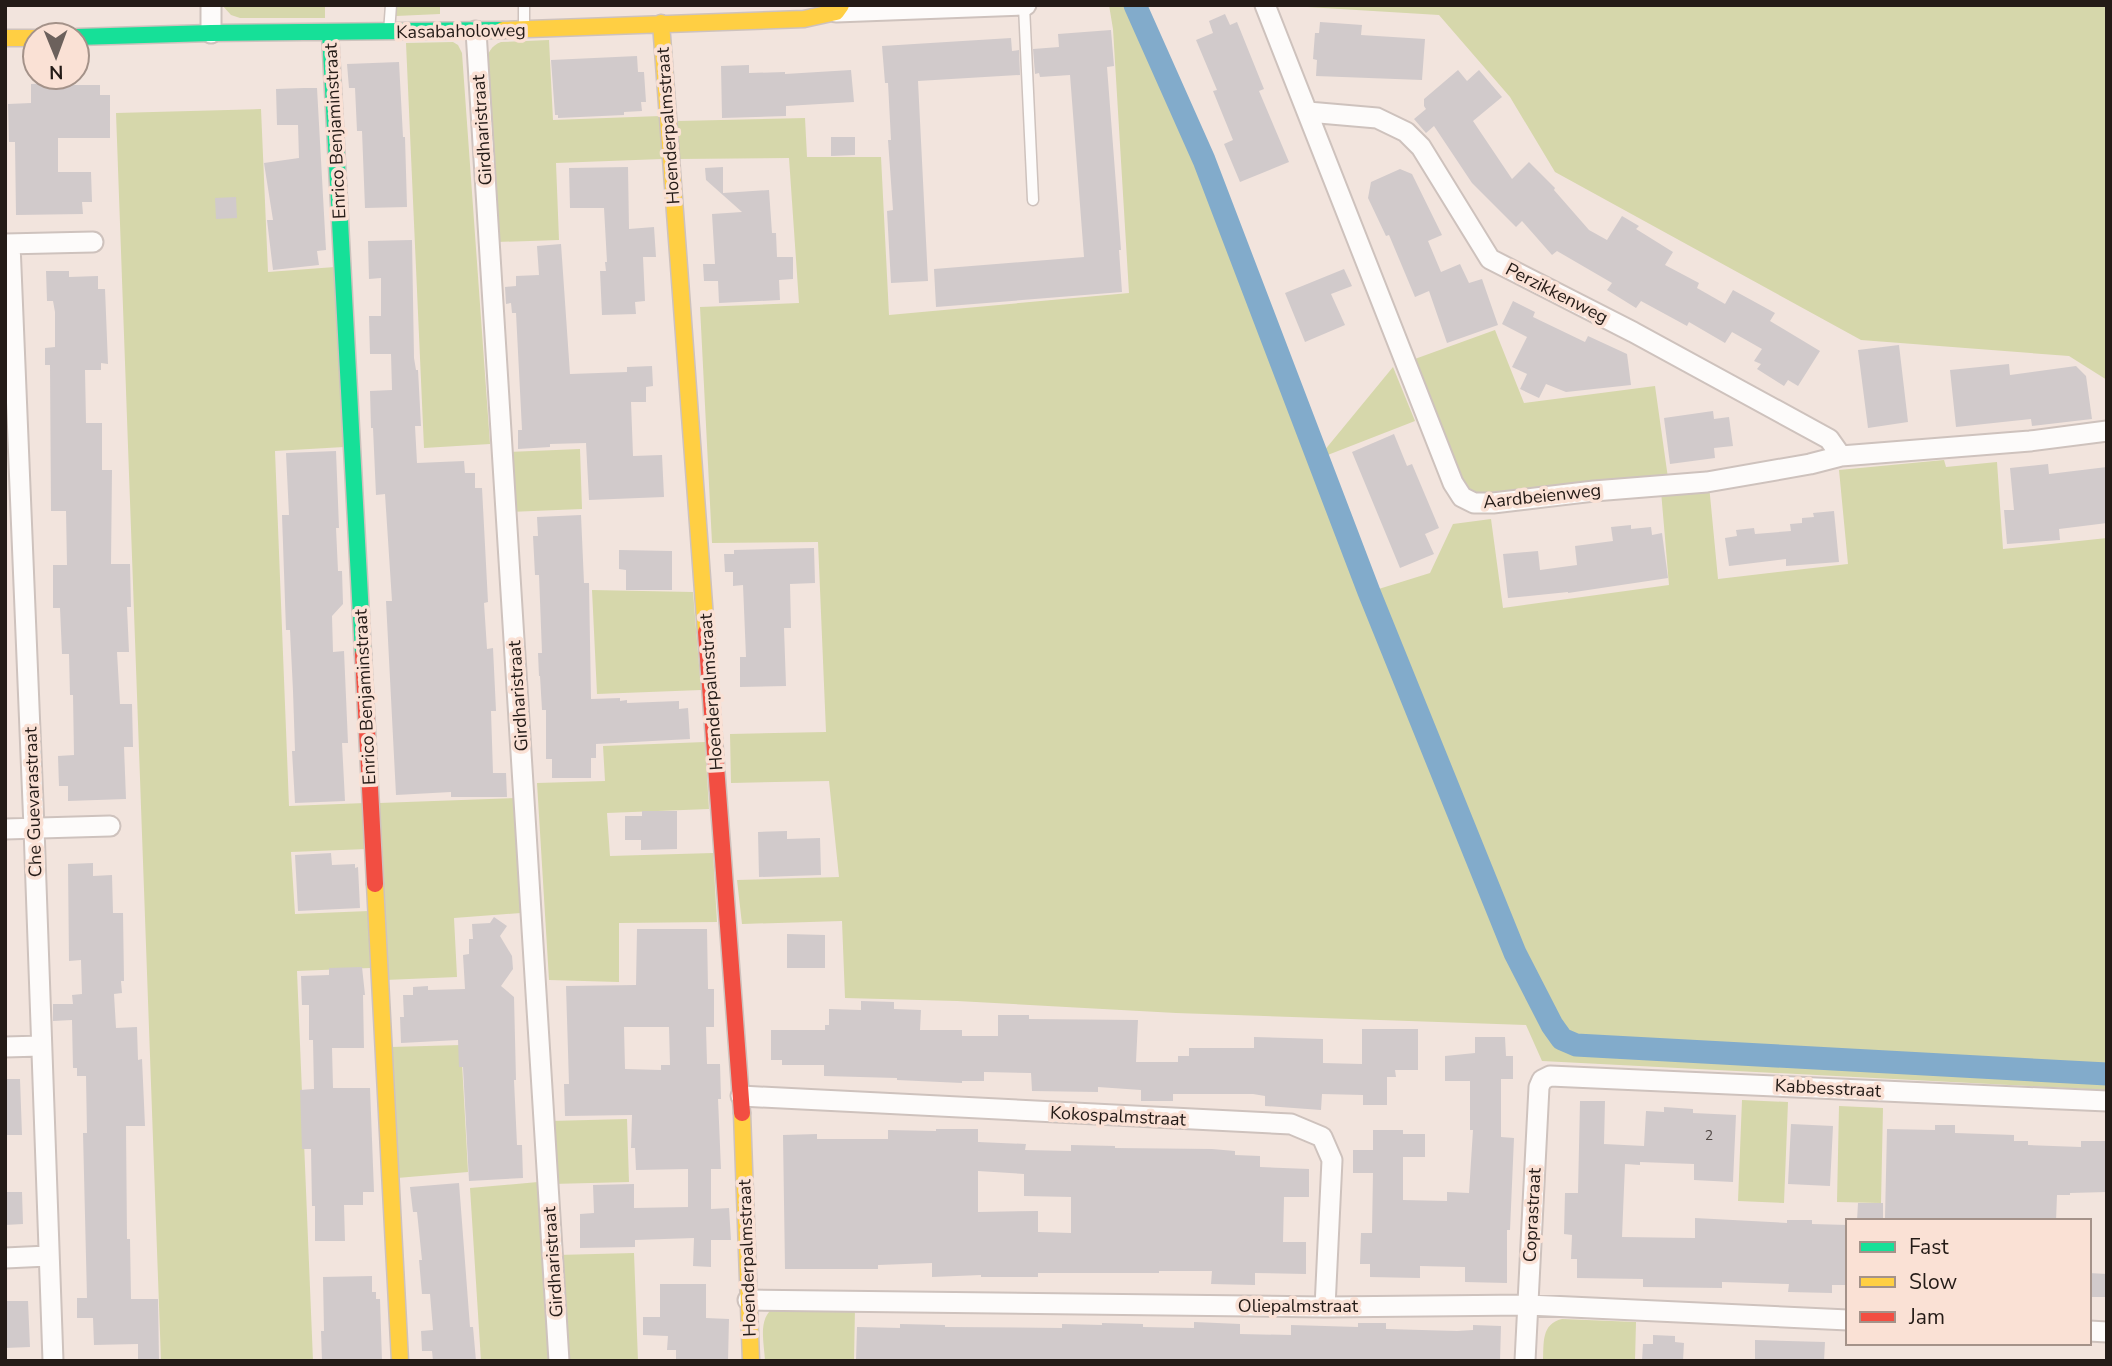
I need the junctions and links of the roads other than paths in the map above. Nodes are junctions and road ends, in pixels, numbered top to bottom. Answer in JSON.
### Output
{"nodes":[{"id":1,"x":211,"y":5,"type":"edge"},
{"id":2,"x":391,"y":5,"type":"edge"},
{"id":3,"x":524,"y":5,"type":"edge"},
{"id":4,"x":1265,"y":5,"type":"edge"},
{"id":5,"x":1025,"y":6,"type":"edge"},
{"id":6,"x":838,"y":9,"type":"edge"},
{"id":7,"x":661,"y":23,"type":"junction"},
{"id":8,"x":524,"y":30,"type":"junction"},
{"id":9,"x":476,"y":31,"type":"junction"},
{"id":10,"x":389,"y":32,"type":"junction"},
{"id":11,"x":211,"y":33,"type":"junction"},
{"id":12,"x":330,"y":33,"type":"junction"},
{"id":13,"x":91,"y":37,"type":"edge"},
{"id":14,"x":1308,"y":112,"type":"junction"},
{"id":15,"x":1033,"y":200,"type":"dead end"},
{"id":16,"x":93,"y":242,"type":"dead end"},
{"id":17,"x":8,"y":244,"type":"edge"},
{"id":18,"x":2107,"y":431,"type":"edge"},
{"id":19,"x":1841,"y":456,"type":"junction"},
{"id":20,"x":110,"y":825,"type":"dead end"},
{"id":21,"x":34,"y":828,"type":"junction"},
{"id":22,"x":5,"y":829,"type":"edge"},
{"id":23,"x":41,"y":1046,"type":"junction"},
{"id":24,"x":5,"y":1047,"type":"edge"},
{"id":25,"x":1550,"y":1076,"type":"joint"},
{"id":26,"x":741,"y":1097,"type":"junction"},
{"id":27,"x":2107,"y":1101,"type":"edge"},
{"id":28,"x":48,"y":1256,"type":"junction"},
{"id":29,"x":5,"y":1258,"type":"edge"},
{"id":30,"x":748,"y":1300,"type":"junction"},
{"id":31,"x":1528,"y":1304,"type":"junction"},
{"id":32,"x":1325,"y":1307,"type":"junction"},
{"id":33,"x":1846,"y":1320,"type":"edge"},
{"id":34,"x":53,"y":1361,"type":"edge"},
{"id":35,"x":400,"y":1361,"type":"edge"},
{"id":36,"x":559,"y":1361,"type":"edge"},
{"id":37,"x":751,"y":1361,"type":"edge"},
{"id":38,"x":1525,"y":1361,"type":"edge"}],
"edges":[{"from":1,"to":11,"type":"street"},
{"from":2,"to":10,"type":"lane"},
{"from":3,"to":8,"type":"lane"},
{"from":4,"to":14,"type":"street","name":"Aardbeienweg"},
{"from":5,"to":6,"type":"street"},
{"from":5,"to":15,"type":"lane"},
{"from":6,"to":7,"type":"street","name":"Kasabaholoweg"},
{"from":7,"to":8,"type":"street","name":"Kasabaholoweg"},
{"from":7,"to":26,"type":"street","name":"Hoenderpalmstraat"},
{"from":8,"to":9,"type":"street","name":"Kasabaholoweg"},
{"from":9,"to":10,"type":"street","name":"Kasabaholoweg"},
{"from":9,"to":36,"type":"street","name":"Girdharistraat"},
{"from":10,"to":12,"type":"street","name":"Kasabaholoweg"},
{"from":11,"to":12,"type":"street","name":"Kasabaholoweg"},
{"from":11,"to":13,"type":"street","name":"Kasabaholoweg"},
{"from":12,"to":35,"type":"street","name":"Enrico Benjaminstraat"},
{"from":14,"to":19,"type":"street","name":"Perzikkenweg"},
{"from":14,"to":19,"type":"street","name":"Aardbeienweg"},
{"from":16,"to":17,"type":"street"},
{"from":17,"to":21,"type":"street","name":"Che Guevarastraat"},
{"from":18,"to":19,"type":"street","name":"Aardbeienweg"},
{"from":20,"to":21,"type":"street"},
{"from":21,"to":22,"type":"street"},
{"from":21,"to":23,"type":"street","name":"Che Guevarastraat"},
{"from":23,"to":24,"type":"street"},
{"from":23,"to":28,"type":"street","name":"Che Guevarastraat"},
{"from":25,"to":27,"type":"street","name":"Kabbesstraat"},
{"from":25,"to":31,"type":"street","name":"Coprastraat"},
{"from":26,"to":30,"type":"street","name":"Hoenderpalmstraat"},
{"from":26,"to":32,"type":"street","name":"Kokospalmstraat"},
{"from":28,"to":29,"type":"street"},
{"from":28,"to":34,"type":"street","name":"Che Guevarastraat"},
{"from":30,"to":32,"type":"street","name":"Oliepalmstraat"},
{"from":30,"to":37,"type":"street","name":"Hoenderpalmstraat"},
{"from":31,"to":32,"type":"street","name":"Oliepalmstraat"},
{"from":31,"to":33,"type":"street","name":"Oliepalmstraat"},
{"from":31,"to":38,"type":"street","name":"Coprastraat"}]}
